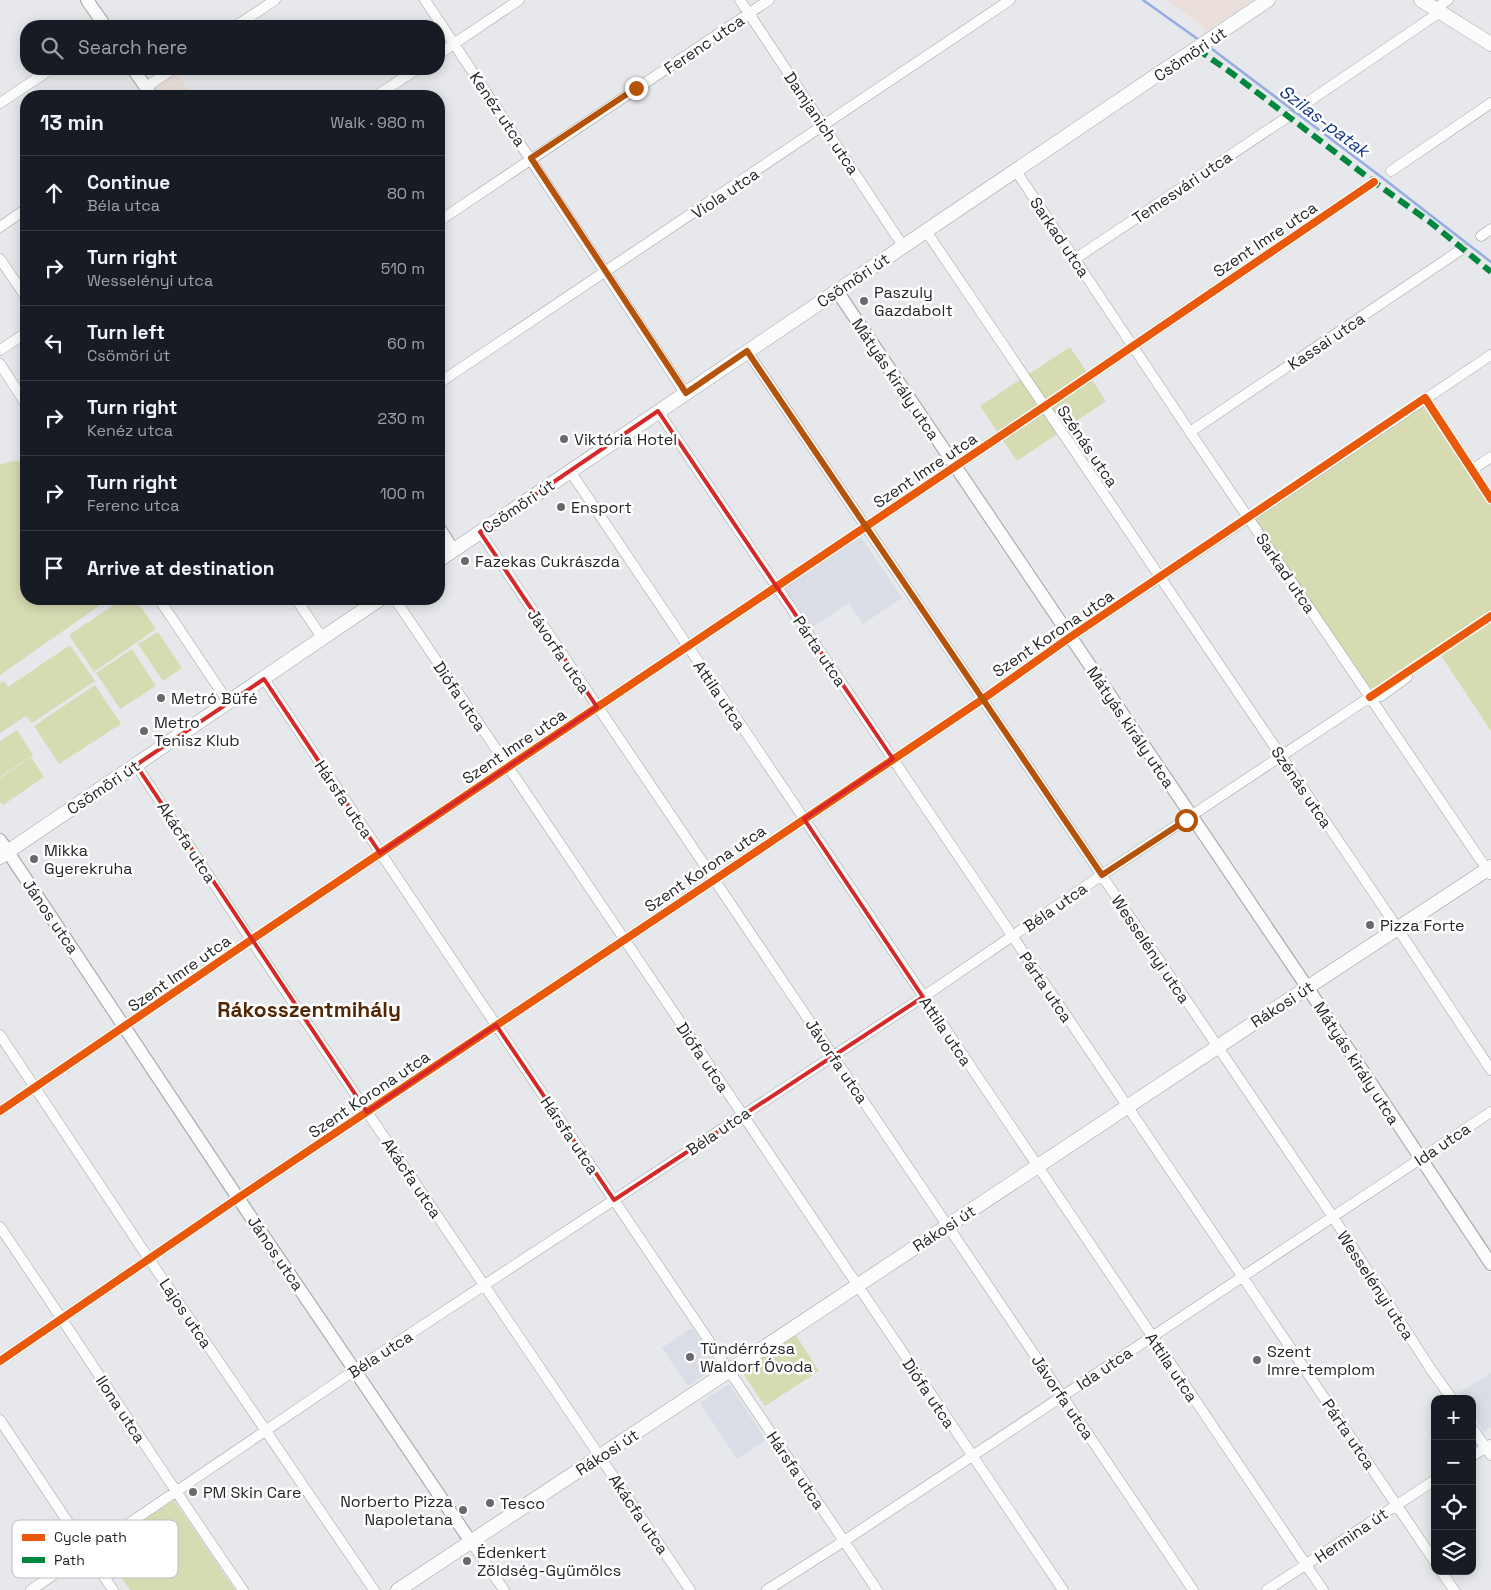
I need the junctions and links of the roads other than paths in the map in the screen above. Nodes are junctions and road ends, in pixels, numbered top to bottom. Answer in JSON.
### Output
{"nodes":[{"id":1,"x":87,"y":0,"type":"edge"},
{"id":2,"x":275,"y":0,"type":"edge"},
{"id":3,"x":426,"y":0,"type":"edge"},
{"id":4,"x":519,"y":0,"type":"edge"},
{"id":5,"x":740,"y":0,"type":"edge"},
{"id":6,"x":769,"y":0,"type":"edge"},
{"id":7,"x":1010,"y":0,"type":"edge"},
{"id":8,"x":1268,"y":0,"type":"edge"},
{"id":9,"x":1422,"y":0,"type":"edge"},
{"id":10,"x":1448,"y":0,"type":"edge"},
{"id":11,"x":1438,"y":10,"type":"junction"},
{"id":12,"x":749,"y":14,"type":"junction"},
{"id":13,"x":101,"y":20,"type":"edge"},
{"id":14,"x":245,"y":20,"type":"edge"},
{"id":15,"x":439,"y":20,"type":"edge"},
{"id":16,"x":445,"y":30,"type":"edge"},
{"id":17,"x":454,"y":44,"type":"junction"},
{"id":18,"x":1491,"y":44,"type":"edge"},
{"id":19,"x":445,"y":50,"type":"edge"},
{"id":20,"x":42,"y":75,"type":"edge"},
{"id":21,"x":137,"y":75,"type":"edge"},
{"id":22,"x":167,"y":75,"type":"edge"},
{"id":23,"x":408,"y":75,"type":"edge"},
{"id":24,"x":148,"y":90,"type":"edge"},
{"id":25,"x":151,"y":90,"type":"edge"},
{"id":26,"x":385,"y":90,"type":"edge"},
{"id":27,"x":1491,"y":102,"type":"edge"},
{"id":28,"x":0,"y":103,"type":"edge"},
{"id":29,"x":1299,"y":108,"type":"dead end"},
{"id":30,"x":1289,"y":116,"type":"dead end"},
{"id":31,"x":824,"y":126,"type":"junction"},
{"id":32,"x":531,"y":158,"type":"junction"},
{"id":33,"x":1016,"y":171,"type":"junction"},
{"id":34,"x":1391,"y":171,"type":"dead end"},
{"id":35,"x":1374,"y":182,"type":"dead end"},
{"id":36,"x":20,"y":213,"type":"edge"},
{"id":37,"x":445,"y":217,"type":"edge"},
{"id":38,"x":0,"y":227,"type":"edge"},
{"id":39,"x":1491,"y":229,"type":"edge"},
{"id":40,"x":926,"y":231,"type":"junction"},
{"id":41,"x":1481,"y":236,"type":"dead end"},
{"id":42,"x":903,"y":246,"type":"junction"},
{"id":43,"x":1462,"y":249,"type":"dead end"},
{"id":44,"x":0,"y":259,"type":"edge"},
{"id":45,"x":1075,"y":259,"type":"junction"},
{"id":46,"x":606,"y":272,"type":"junction"},
{"id":47,"x":20,"y":288,"type":"edge"},
{"id":48,"x":837,"y":291,"type":"junction"},
{"id":49,"x":20,"y":336,"type":"edge"},
{"id":50,"x":1133,"y":346,"type":"junction"},
{"id":51,"x":0,"y":350,"type":"edge"},
{"id":52,"x":747,"y":351,"type":"junction"},
{"id":53,"x":1491,"y":355,"type":"edge"},
{"id":54,"x":0,"y":364,"type":"edge"},
{"id":55,"x":445,"y":379,"type":"edge"},
{"id":56,"x":686,"y":393,"type":"junction"},
{"id":57,"x":20,"y":395,"type":"edge"},
{"id":58,"x":1426,"y":398,"type":"junction"},
{"id":59,"x":1045,"y":406,"type":"junction"},
{"id":60,"x":658,"y":412,"type":"junction"},
{"id":61,"x":1190,"y":432,"type":"junction"},
{"id":62,"x":1491,"y":457,"type":"edge"},
{"id":63,"x":955,"y":466,"type":"junction"},
{"id":64,"x":1472,"y":470,"type":"junction"},
{"id":65,"x":570,"y":471,"type":"junction"},
{"id":66,"x":1491,"y":499,"type":"edge"},
{"id":67,"x":1249,"y":518,"type":"junction"},
{"id":68,"x":866,"y":526,"type":"junction"},
{"id":69,"x":480,"y":532,"type":"junction"},
{"id":70,"x":445,"y":537,"type":"edge"},
{"id":71,"x":453,"y":550,"type":"junction"},
{"id":72,"x":445,"y":556,"type":"edge"},
{"id":73,"x":1160,"y":577,"type":"junction"},
{"id":74,"x":777,"y":588,"type":"junction"},
{"id":75,"x":163,"y":605,"type":"edge"},
{"id":76,"x":300,"y":605,"type":"edge"},
{"id":77,"x":362,"y":605,"type":"edge"},
{"id":78,"x":399,"y":605,"type":"edge"},
{"id":79,"x":1071,"y":637,"type":"junction"},
{"id":80,"x":323,"y":639,"type":"junction"},
{"id":81,"x":688,"y":647,"type":"junction"},
{"id":82,"x":264,"y":678,"type":"junction"},
{"id":83,"x":1407,"y":678,"type":"dead end"},
{"id":84,"x":1370,"y":697,"type":"junction"},
{"id":85,"x":982,"y":699,"type":"junction"},
{"id":86,"x":228,"y":702,"type":"junction"},
{"id":87,"x":597,"y":707,"type":"junction"},
{"id":88,"x":1281,"y":756,"type":"junction"},
{"id":89,"x":892,"y":759,"type":"junction"},
{"id":90,"x":136,"y":765,"type":"junction"},
{"id":91,"x":508,"y":767,"type":"junction"},
{"id":92,"x":1192,"y":817,"type":"junction"},
{"id":93,"x":804,"y":819,"type":"junction"},
{"id":94,"x":0,"y":840,"type":"edge"},
{"id":95,"x":380,"y":853,"type":"junction"},
{"id":96,"x":4,"y":855,"type":"edge"},
{"id":97,"x":1490,"y":870,"type":"edge"},
{"id":98,"x":1102,"y":875,"type":"junction"},
{"id":99,"x":714,"y":880,"type":"junction"},
{"id":100,"x":1398,"y":929,"type":"junction"},
{"id":101,"x":1012,"y":937,"type":"junction"},
{"id":102,"x":624,"y":939,"type":"junction"},
{"id":103,"x":251,"y":940,"type":"junction"},
{"id":104,"x":1307,"y":988,"type":"junction"},
{"id":105,"x":923,"y":997,"type":"junction"},
{"id":106,"x":496,"y":1026,"type":"junction"},
{"id":107,"x":125,"y":1027,"type":"junction"},
{"id":108,"x":0,"y":1035,"type":"edge"},
{"id":109,"x":1218,"y":1047,"type":"junction"},
{"id":110,"x":833,"y":1056,"type":"junction"},
{"id":111,"x":1491,"y":1070,"type":"edge"},
{"id":112,"x":35,"y":1087,"type":"junction"},
{"id":113,"x":1127,"y":1107,"type":"junction"},
{"id":114,"x":0,"y":1111,"type":"edge"},
{"id":115,"x":367,"y":1112,"type":"junction"},
{"id":116,"x":1491,"y":1112,"type":"edge"},
{"id":117,"x":742,"y":1114,"type":"junction"},
{"id":118,"x":1420,"y":1159,"type":"junction"},
{"id":119,"x":1037,"y":1167,"type":"junction"},
{"id":120,"x":238,"y":1198,"type":"junction"},
{"id":121,"x":614,"y":1200,"type":"junction"},
{"id":122,"x":1332,"y":1217,"type":"junction"},
{"id":123,"x":948,"y":1226,"type":"junction"},
{"id":124,"x":0,"y":1227,"type":"edge"},
{"id":125,"x":149,"y":1259,"type":"junction"},
{"id":126,"x":1491,"y":1264,"type":"edge"},
{"id":127,"x":1242,"y":1277,"type":"junction"},
{"id":128,"x":484,"y":1285,"type":"junction"},
{"id":129,"x":858,"y":1285,"type":"junction"},
{"id":130,"x":63,"y":1319,"type":"junction"},
{"id":131,"x":1151,"y":1336,"type":"junction"},
{"id":132,"x":0,"y":1361,"type":"edge"},
{"id":133,"x":355,"y":1370,"type":"junction"},
{"id":134,"x":729,"y":1371,"type":"junction"},
{"id":135,"x":1449,"y":1395,"type":"edge"},
{"id":136,"x":1062,"y":1396,"type":"junction"},
{"id":137,"x":0,"y":1420,"type":"edge"},
{"id":138,"x":265,"y":1430,"type":"junction"},
{"id":139,"x":1476,"y":1433,"type":"edge"},
{"id":140,"x":1489,"y":1449,"type":"edge"},
{"id":141,"x":1476,"y":1454,"type":"edge"},
{"id":142,"x":600,"y":1456,"type":"junction"},
{"id":143,"x":972,"y":1457,"type":"junction"},
{"id":144,"x":1431,"y":1483,"type":"edge"},
{"id":145,"x":175,"y":1491,"type":"junction"},
{"id":146,"x":1396,"y":1505,"type":"junction"},
{"id":147,"x":66,"y":1520,"type":"edge"},
{"id":148,"x":132,"y":1520,"type":"edge"},
{"id":149,"x":844,"y":1541,"type":"junction"},
{"id":150,"x":472,"y":1542,"type":"junction"},
{"id":151,"x":1431,"y":1556,"type":"edge"},
{"id":152,"x":1305,"y":1565,"type":"junction"},
{"id":153,"x":1444,"y":1575,"type":"edge"},
{"id":154,"x":48,"y":1578,"type":"edge"},
{"id":155,"x":105,"y":1578,"type":"edge"},
{"id":156,"x":31,"y":1590,"type":"edge"},
{"id":157,"x":114,"y":1590,"type":"edge"},
{"id":158,"x":243,"y":1590,"type":"edge"},
{"id":159,"x":374,"y":1590,"type":"edge"},
{"id":160,"x":398,"y":1590,"type":"edge"},
{"id":161,"x":504,"y":1590,"type":"edge"},
{"id":162,"x":690,"y":1590,"type":"edge"},
{"id":163,"x":767,"y":1590,"type":"edge"},
{"id":164,"x":877,"y":1590,"type":"edge"},
{"id":165,"x":1063,"y":1590,"type":"edge"},
{"id":166,"x":1193,"y":1590,"type":"edge"},
{"id":167,"x":1267,"y":1590,"type":"edge"},
{"id":168,"x":1322,"y":1590,"type":"edge"},
{"id":169,"x":1454,"y":1590,"type":"edge"}],
"edges":[{"from":1,"to":13,"type":"street"},
{"from":2,"to":14,"type":"street"},
{"from":3,"to":15,"type":"street","name":"Kenéz utca"},
{"from":4,"to":17,"type":"street"},
{"from":5,"to":12,"type":"street","name":"Damjanich utca"},
{"from":6,"to":12,"type":"street","name":"Ferenc utca"},
{"from":7,"to":31,"type":"street","name":"Viola utca"},
{"from":8,"to":33,"type":"main road","name":"Csömöri út"},
{"from":9,"to":11,"type":"main road"},
{"from":10,"to":11,"type":"street"},
{"from":11,"to":18,"type":"main road"},
{"from":11,"to":29,"type":"street"},
{"from":12,"to":31,"type":"street","name":"Damjanich utca"},
{"from":12,"to":32,"type":"street","name":"Ferenc utca"},
{"from":16,"to":17,"type":"street","name":"Kenéz utca"},
{"from":17,"to":19,"type":"street"},
{"from":17,"to":32,"type":"street","name":"Kenéz utca"},
{"from":20,"to":28,"type":"street"},
{"from":21,"to":24,"type":"street"},
{"from":22,"to":25,"type":"street"},
{"from":23,"to":26,"type":"street"},
{"from":27,"to":34,"type":"street"},
{"from":30,"to":45,"type":"street","name":"Temesvári utca"},
{"from":31,"to":42,"type":"street","name":"Damjanich utca"},
{"from":31,"to":46,"type":"street","name":"Viola utca"},
{"from":32,"to":37,"type":"street","name":"Ferenc utca"},
{"from":32,"to":46,"type":"street","name":"Kenéz utca"},
{"from":33,"to":40,"type":"main road","name":"Csömöri út"},
{"from":33,"to":45,"type":"street","name":"Sarkad utca"},
{"from":35,"to":50,"type":"street","name":"Szent Imre utca"},
{"from":36,"to":38,"type":"street"},
{"from":39,"to":41,"type":"street"},
{"from":40,"to":42,"type":"main road","name":"Csömöri út"},
{"from":40,"to":59,"type":"street","name":"Szénás utca"},
{"from":42,"to":48,"type":"main road","name":"Csömöri út"},
{"from":43,"to":61,"type":"street","name":"Kassai utca"},
{"from":44,"to":47,"type":"street"},
{"from":45,"to":50,"type":"street","name":"Sarkad utca"},
{"from":46,"to":55,"type":"street","name":"Viola utca"},
{"from":46,"to":56,"type":"street","name":"Kenéz utca"},
{"from":48,"to":52,"type":"main road","name":"Csömöri út"},
{"from":48,"to":63,"type":"street","name":"Mátyás király utca"},
{"from":49,"to":51,"type":"street"},
{"from":50,"to":59,"type":"street","name":"Szent Imre utca"},
{"from":50,"to":61,"type":"street","name":"Sarkad utca"},
{"from":52,"to":56,"type":"main road","name":"Csömöri út"},
{"from":52,"to":68,"type":"street","name":"Wesselényi utca"},
{"from":53,"to":58,"type":"street","name":"Szent Korona utca"},
{"from":54,"to":57,"type":"street"},
{"from":56,"to":60,"type":"main road","name":"Csömöri út"},
{"from":58,"to":64,"type":"street"},
{"from":58,"to":67,"type":"street","name":"Szent Korona utca"},
{"from":59,"to":63,"type":"street","name":"Szent Imre utca"},
{"from":59,"to":73,"type":"street","name":"Szénás utca"},
{"from":60,"to":65,"type":"main road","name":"Csömöri út"},
{"from":60,"to":74,"type":"street","name":"Párta utca"},
{"from":61,"to":67,"type":"street","name":"Sarkad utca"},
{"from":62,"to":64,"type":"street"},
{"from":63,"to":68,"type":"street","name":"Szent Imre utca"},
{"from":63,"to":79,"type":"street","name":"Mátyás király utca"},
{"from":64,"to":66,"type":"street"},
{"from":65,"to":69,"type":"main road","name":"Csömöri út"},
{"from":65,"to":81,"type":"street","name":"Attila utca"},
{"from":67,"to":73,"type":"street","name":"Szent Korona utca"},
{"from":67,"to":84,"type":"street","name":"Sarkad utca"},
{"from":68,"to":74,"type":"street","name":"Szent Imre utca"},
{"from":68,"to":85,"type":"street","name":"Wesselényi utca"},
{"from":69,"to":71,"type":"main road","name":"Csömöri út"},
{"from":69,"to":87,"type":"street","name":"Jávorfa utca"},
{"from":70,"to":71,"type":"street"},
{"from":71,"to":72,"type":"main road","name":"Csömöri út"},
{"from":73,"to":79,"type":"street","name":"Szent Korona utca"},
{"from":73,"to":88,"type":"street","name":"Szénás utca"},
{"from":74,"to":81,"type":"street","name":"Szent Imre utca"},
{"from":74,"to":89,"type":"street","name":"Párta utca"},
{"from":75,"to":86,"type":"street"},
{"from":76,"to":80,"type":"street"},
{"from":77,"to":80,"type":"main road","name":"Csömöri út"},
{"from":78,"to":91,"type":"street","name":"Diófa utca"},
{"from":79,"to":85,"type":"street","name":"Szent Korona utca"},
{"from":79,"to":92,"type":"street","name":"Mátyás király utca"},
{"from":80,"to":82,"type":"main road","name":"Csömöri út"},
{"from":81,"to":87,"type":"street","name":"Szent Imre utca"},
{"from":81,"to":93,"type":"street","name":"Attila utca"},
{"from":82,"to":86,"type":"main road","name":"Csömöri út"},
{"from":82,"to":95,"type":"street","name":"Hársfa utca"},
{"from":83,"to":84,"type":"street","name":"Béla utca"},
{"from":84,"to":88,"type":"street","name":"Béla utca"},
{"from":84,"to":97,"type":"street","name":"Sarkad utca"},
{"from":85,"to":89,"type":"street","name":"Szent Korona utca"},
{"from":85,"to":98,"type":"street","name":"Wesselényi utca"},
{"from":86,"to":90,"type":"main road","name":"Csömöri út"},
{"from":87,"to":91,"type":"street","name":"Szent Imre utca"},
{"from":87,"to":99,"type":"street","name":"Jávorfa utca"},
{"from":88,"to":92,"type":"street","name":"Béla utca"},
{"from":88,"to":100,"type":"street","name":"Szénás utca"},
{"from":89,"to":93,"type":"street","name":"Szent Korona utca"},
{"from":89,"to":101,"type":"street","name":"Párta utca"},
{"from":90,"to":96,"type":"main road","name":"Csömöri út"},
{"from":90,"to":103,"type":"street","name":"Akácfa utca"},
{"from":91,"to":95,"type":"street","name":"Szent Imre utca"},
{"from":91,"to":102,"type":"street","name":"Diófa utca"},
{"from":92,"to":98,"type":"street","name":"Béla utca"},
{"from":92,"to":104,"type":"street","name":"Mátyás király utca"},
{"from":93,"to":99,"type":"street","name":"Szent Korona utca"},
{"from":93,"to":105,"type":"street","name":"Attila utca"},
{"from":94,"to":96,"type":"street","name":"János utca"},
{"from":95,"to":103,"type":"street","name":"Szent Imre utca"},
{"from":95,"to":106,"type":"street","name":"Hársfa utca"},
{"from":96,"to":107,"type":"street","name":"János utca"},
{"from":97,"to":100,"type":"main road","name":"Rákosi út"},
{"from":98,"to":101,"type":"street","name":"Béla utca"},
{"from":98,"to":109,"type":"street","name":"Wesselényi utca"},
{"from":99,"to":102,"type":"street","name":"Szent Korona utca"},
{"from":99,"to":110,"type":"street","name":"Jávorfa utca"},
{"from":100,"to":104,"type":"main road","name":"Rákosi út"},
{"from":100,"to":111,"type":"street","name":"Szénás utca"},
{"from":101,"to":105,"type":"street","name":"Béla utca"},
{"from":101,"to":113,"type":"street","name":"Párta utca"},
{"from":102,"to":106,"type":"street","name":"Szent Korona utca"},
{"from":102,"to":117,"type":"street","name":"Diófa utca"},
{"from":103,"to":107,"type":"street","name":"Szent Imre utca"},
{"from":103,"to":115,"type":"street","name":"Akácfa utca"},
{"from":104,"to":109,"type":"main road","name":"Rákosi út"},
{"from":104,"to":118,"type":"street","name":"Mátyás király utca"},
{"from":105,"to":110,"type":"street","name":"Béla utca"},
{"from":105,"to":119,"type":"street","name":"Attila utca"},
{"from":106,"to":115,"type":"street","name":"Szent Korona utca"},
{"from":106,"to":121,"type":"street","name":"Hársfa utca"},
{"from":107,"to":112,"type":"street","name":"Szent Imre utca"},
{"from":107,"to":120,"type":"street","name":"János utca"},
{"from":108,"to":112,"type":"street","name":"Lajos utca"},
{"from":109,"to":113,"type":"main road","name":"Rákosi út"},
{"from":109,"to":122,"type":"street","name":"Wesselényi utca"},
{"from":110,"to":117,"type":"street","name":"Béla utca"},
{"from":110,"to":123,"type":"street","name":"Jávorfa utca"},
{"from":112,"to":114,"type":"street","name":"Szent Imre utca"},
{"from":112,"to":125,"type":"street","name":"Lajos utca"},
{"from":113,"to":119,"type":"main road","name":"Rákosi út"},
{"from":113,"to":127,"type":"street","name":"Párta utca"},
{"from":115,"to":120,"type":"street","name":"Szent Korona utca"},
{"from":115,"to":128,"type":"street","name":"Akácfa utca"},
{"from":116,"to":118,"type":"street","name":"Ida utca"},
{"from":117,"to":121,"type":"street","name":"Béla utca"},
{"from":117,"to":129,"type":"street","name":"Diófa utca"},
{"from":118,"to":122,"type":"street","name":"Ida utca"},
{"from":118,"to":126,"type":"street","name":"Mátyás király utca"},
{"from":119,"to":123,"type":"main road","name":"Rákosi út"},
{"from":119,"to":131,"type":"street","name":"Attila utca"},
{"from":120,"to":125,"type":"street","name":"Szent Korona utca"},
{"from":120,"to":133,"type":"street","name":"János utca"},
{"from":121,"to":128,"type":"street","name":"Béla utca"},
{"from":121,"to":134,"type":"street","name":"Hársfa utca"},
{"from":122,"to":127,"type":"street","name":"Ida utca"},
{"from":122,"to":135,"type":"street","name":"Wesselényi utca"},
{"from":123,"to":129,"type":"main road","name":"Rákosi út"},
{"from":123,"to":136,"type":"street","name":"Jávorfa utca"},
{"from":124,"to":130,"type":"street","name":"Ilona utca"},
{"from":125,"to":130,"type":"street","name":"Szent Korona utca"},
{"from":125,"to":138,"type":"street","name":"Lajos utca"},
{"from":127,"to":131,"type":"street","name":"Ida utca"},
{"from":127,"to":146,"type":"street","name":"Párta utca"},
{"from":128,"to":133,"type":"street","name":"Béla utca"},
{"from":128,"to":142,"type":"street","name":"Akácfa utca"},
{"from":129,"to":134,"type":"main road","name":"Rákosi út"},
{"from":129,"to":143,"type":"street","name":"Diófa utca"},
{"from":130,"to":132,"type":"street","name":"Szent Korona utca"},
{"from":130,"to":145,"type":"street","name":"Ilona utca"},
{"from":131,"to":136,"type":"street","name":"Ida utca"},
{"from":131,"to":152,"type":"street","name":"Attila utca"},
{"from":133,"to":138,"type":"street","name":"Béla utca"},
{"from":133,"to":150,"type":"street","name":"János utca"},
{"from":134,"to":142,"type":"main road","name":"Rákosi út"},
{"from":134,"to":149,"type":"street","name":"Hársfa utca"},
{"from":136,"to":143,"type":"street","name":"Ida utca"},
{"from":136,"to":166,"type":"street","name":"Jávorfa utca"},
{"from":137,"to":147,"type":"street"},
{"from":138,"to":145,"type":"street","name":"Béla utca"},
{"from":138,"to":159,"type":"street","name":"Lajos utca"},
{"from":139,"to":140,"type":"street"},
{"from":140,"to":141,"type":"street"},
{"from":142,"to":150,"type":"main road","name":"Rákosi út"},
{"from":142,"to":162,"type":"street","name":"Akácfa utca"},
{"from":143,"to":149,"type":"street","name":"Ida utca"},
{"from":143,"to":165,"type":"street","name":"Diófa utca"},
{"from":144,"to":146,"type":"street","name":"Hermina út"},
{"from":145,"to":148,"type":"street","name":"Béla utca"},
{"from":145,"to":158,"type":"street","name":"Ilona utca"},
{"from":146,"to":151,"type":"street","name":"Párta utca"},
{"from":146,"to":152,"type":"street","name":"Hermina út"},
{"from":149,"to":163,"type":"street","name":"Ida utca"},
{"from":149,"to":164,"type":"street","name":"Hársfa utca"},
{"from":150,"to":160,"type":"main road","name":"Rákosi út"},
{"from":150,"to":161,"type":"street","name":"János utca"},
{"from":152,"to":167,"type":"street","name":"Hermina út"},
{"from":152,"to":168,"type":"street","name":"Attila utca"},
{"from":153,"to":169,"type":"street"},
{"from":154,"to":156,"type":"street","name":"Béla utca"},
{"from":155,"to":157,"type":"street"}]}
